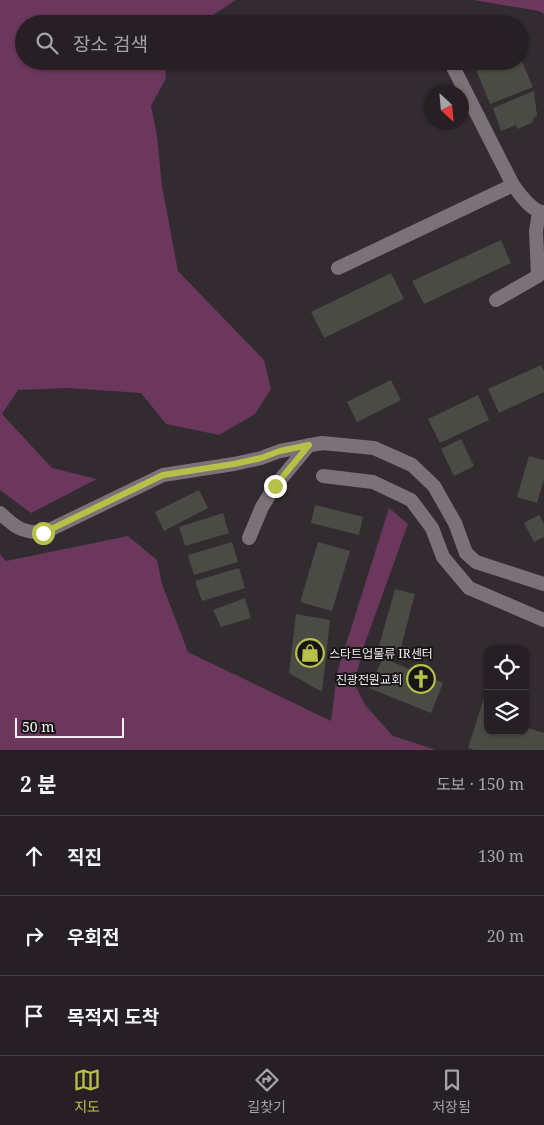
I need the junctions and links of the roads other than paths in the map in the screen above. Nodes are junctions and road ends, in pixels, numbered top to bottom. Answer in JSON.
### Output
{"nodes":[{"id":1,"x":455,"y":70,"type":"edge"},
{"id":2,"x":513,"y":185,"type":"junction"},
{"id":3,"x":542,"y":212,"type":"edge"},
{"id":4,"x":338,"y":268,"type":"dead end"},
{"id":5,"x":496,"y":300,"type":"dead end"},
{"id":6,"x":309,"y":445,"type":"junction"},
{"id":7,"x":323,"y":476,"type":"dead end"},
{"id":8,"x":0,"y":512,"type":"edge"},
{"id":9,"x":249,"y":538,"type":"dead end"},
{"id":10,"x":544,"y":584,"type":"edge"},
{"id":11,"x":544,"y":620,"type":"edge"}],
"edges":[{"from":1,"to":2,"type":"lane"},
{"from":2,"to":3,"type":"lane"},
{"from":2,"to":4,"type":"lane"},
{"from":3,"to":5,"type":"lane"},
{"from":6,"to":8,"type":"lane"},
{"from":6,"to":9,"type":"lane"},
{"from":6,"to":10,"type":"lane"},
{"from":7,"to":11,"type":"lane"}]}
